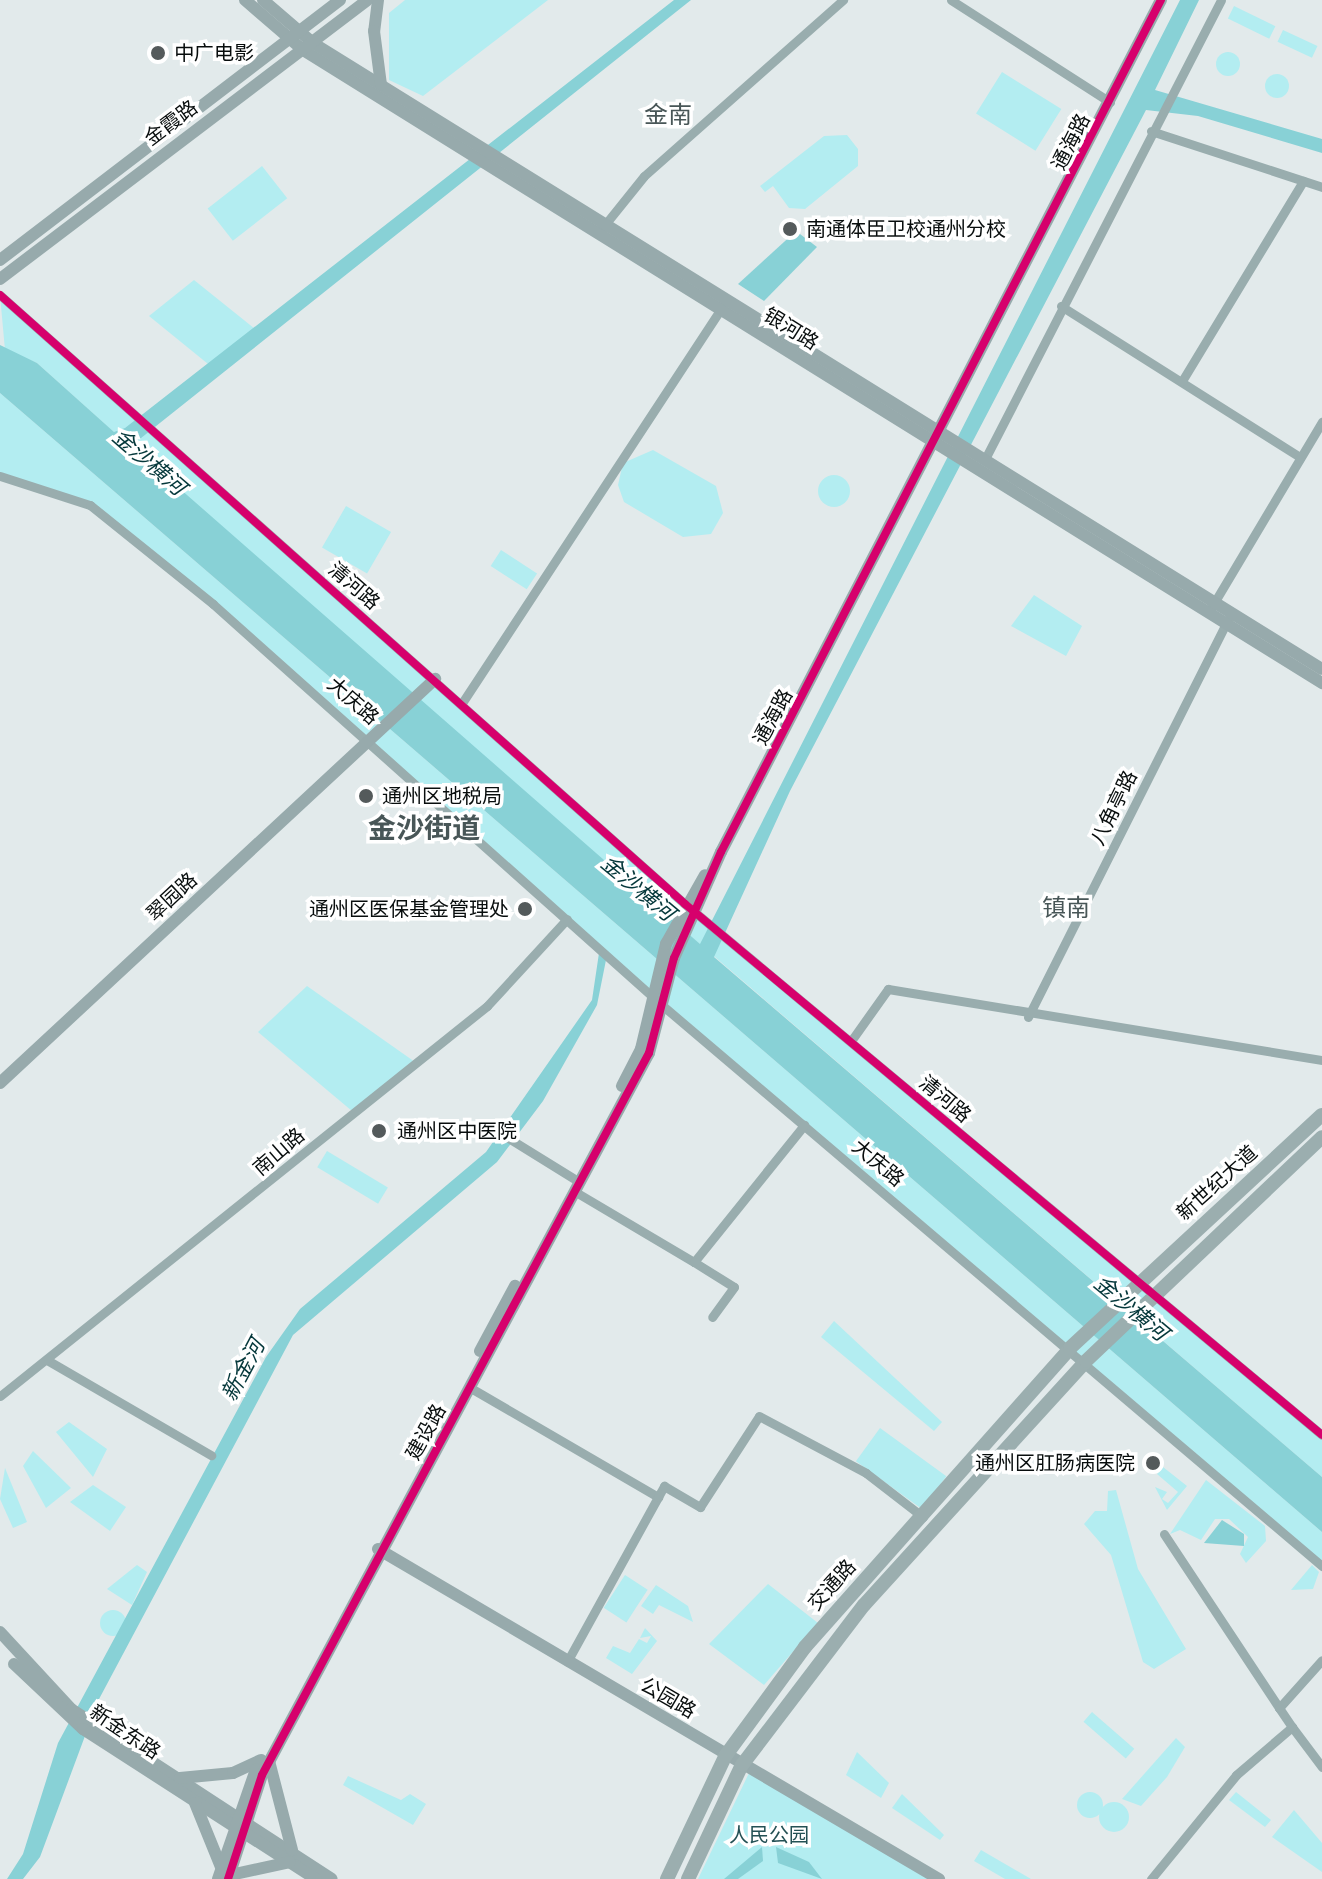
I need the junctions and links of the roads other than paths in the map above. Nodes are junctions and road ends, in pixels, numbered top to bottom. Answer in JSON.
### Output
{"nodes":[{"id":1,"x":245,"y":0,"type":"edge"},
{"id":2,"x":263,"y":0,"type":"edge"},
{"id":3,"x":340,"y":0,"type":"edge"},
{"id":4,"x":367,"y":0,"type":"edge"},
{"id":5,"x":378,"y":0,"type":"edge"},
{"id":6,"x":843,"y":0,"type":"edge"},
{"id":7,"x":951,"y":0,"type":"edge"},
{"id":8,"x":1161,"y":0,"type":"edge"},
{"id":9,"x":1221,"y":0,"type":"edge"},
{"id":10,"x":294,"y":35,"type":"junction"},
{"id":11,"x":308,"y":46,"type":"junction"},
{"id":12,"x":381,"y":85,"type":"junction"},
{"id":13,"x":1110,"y":102,"type":"junction"},
{"id":14,"x":1151,"y":131,"type":"junction"},
{"id":15,"x":1303,"y":181,"type":"junction"},
{"id":16,"x":1322,"y":187,"type":"edge"},
{"id":17,"x":602,"y":228,"type":"junction"},
{"id":18,"x":0,"y":260,"type":"edge"},
{"id":19,"x":0,"y":279,"type":"edge"},
{"id":20,"x":0,"y":295,"type":"edge"},
{"id":21,"x":723,"y":305,"type":"junction"},
{"id":22,"x":1061,"y":306,"type":"junction"},
{"id":23,"x":1182,"y":381,"type":"junction"},
{"id":24,"x":1322,"y":422,"type":"edge"},
{"id":25,"x":939,"y":437,"type":"junction"},
{"id":26,"x":1300,"y":457,"type":"junction"},
{"id":27,"x":987,"y":465,"type":"junction"},
{"id":28,"x":0,"y":476,"type":"edge"},
{"id":29,"x":1211,"y":608,"type":"junction"},
{"id":30,"x":1228,"y":618,"type":"junction"},
{"id":31,"x":1322,"y":669,"type":"edge"},
{"id":32,"x":435,"y":679,"type":"junction"},
{"id":33,"x":1322,"y":683,"type":"edge"},
{"id":34,"x":462,"y":703,"type":"junction"},
{"id":35,"x":372,"y":742,"type":"junction"},
{"id":36,"x":690,"y":908,"type":"junction"},
{"id":37,"x":567,"y":919,"type":"junction"},
{"id":38,"x":658,"y":1002,"type":"junction"},
{"id":39,"x":1028,"y":1017,"type":"junction"},
{"id":40,"x":851,"y":1041,"type":"junction"},
{"id":41,"x":1322,"y":1060,"type":"edge"},
{"id":42,"x":0,"y":1083,"type":"edge"},
{"id":43,"x":1322,"y":1115,"type":"edge"},
{"id":44,"x":804,"y":1125,"type":"junction"},
{"id":45,"x":493,"y":1128,"type":"dead end"},
{"id":46,"x":1322,"y":1137,"type":"edge"},
{"id":47,"x":574,"y":1184,"type":"junction"},
{"id":48,"x":694,"y":1262,"type":"junction"},
{"id":49,"x":1140,"y":1281,"type":"junction"},
{"id":50,"x":1158,"y":1295,"type":"junction"},
{"id":51,"x":712,"y":1317,"type":"dead end"},
{"id":52,"x":1070,"y":1348,"type":"junction"},
{"id":53,"x":47,"y":1360,"type":"junction"},
{"id":54,"x":1086,"y":1361,"type":"junction"},
{"id":55,"x":469,"y":1387,"type":"junction"},
{"id":56,"x":0,"y":1396,"type":"edge"},
{"id":57,"x":1322,"y":1435,"type":"edge"},
{"id":58,"x":211,"y":1455,"type":"dead end"},
{"id":59,"x":658,"y":1497,"type":"junction"},
{"id":60,"x":923,"y":1517,"type":"junction"},
{"id":61,"x":1164,"y":1534,"type":"dead end"},
{"id":62,"x":378,"y":1549,"type":"junction"},
{"id":63,"x":1322,"y":1566,"type":"edge"},
{"id":64,"x":0,"y":1632,"type":"edge"},
{"id":65,"x":0,"y":1647,"type":"edge"},
{"id":66,"x":1322,"y":1660,"type":"edge"},
{"id":67,"x":567,"y":1662,"type":"junction"},
{"id":68,"x":1279,"y":1708,"type":"junction"},
{"id":69,"x":71,"y":1714,"type":"junction"},
{"id":70,"x":1292,"y":1727,"type":"junction"},
{"id":71,"x":92,"y":1730,"type":"junction"},
{"id":72,"x":726,"y":1755,"type":"junction"},
{"id":73,"x":265,"y":1760,"type":"junction"},
{"id":74,"x":742,"y":1765,"type":"junction"},
{"id":75,"x":1322,"y":1767,"type":"edge"},
{"id":76,"x":178,"y":1778,"type":"junction"},
{"id":77,"x":193,"y":1800,"type":"junction"},
{"id":78,"x":240,"y":1822,"type":"junction"},
{"id":79,"x":291,"y":1857,"type":"junction"},
{"id":80,"x":224,"y":1875,"type":"edge"},
{"id":81,"x":316,"y":1879,"type":"edge"},
{"id":82,"x":332,"y":1879,"type":"edge"},
{"id":83,"x":667,"y":1879,"type":"edge"},
{"id":84,"x":688,"y":1879,"type":"edge"},
{"id":85,"x":939,"y":1879,"type":"edge"},
{"id":86,"x":1151,"y":1879,"type":"edge"}],
"edges":[{"from":1,"to":10,"type":"street","name":"银河路"},
{"from":2,"to":10,"type":"street","name":"银河路"},
{"from":3,"to":10,"type":"street","name":"金霞路"},
{"from":4,"to":11,"type":"street","name":"金霞路"},
{"from":5,"to":12,"type":"street"},
{"from":6,"to":17,"type":"street"},
{"from":7,"to":13,"type":"street"},
{"from":8,"to":13,"type":"street","name":"通海路"},
{"from":9,"to":14,"type":"street"},
{"from":10,"to":11,"type":"street","name":"银河路"},
{"from":10,"to":18,"type":"street","name":"金霞路"},
{"from":11,"to":12,"type":"street","name":"银河路"},
{"from":11,"to":17,"type":"street","name":"银河路"},
{"from":11,"to":19,"type":"street","name":"金霞路"},
{"from":12,"to":17,"type":"street","name":"银河路"},
{"from":13,"to":25,"type":"street","name":"通海路"},
{"from":14,"to":15,"type":"street"},
{"from":14,"to":22,"type":"street"},
{"from":15,"to":16,"type":"street"},
{"from":15,"to":23,"type":"street"},
{"from":17,"to":21,"type":"street","name":"银河路"},
{"from":20,"to":32,"type":"street","name":"清河路"},
{"from":21,"to":25,"type":"street","name":"银河路"},
{"from":21,"to":34,"type":"street"},
{"from":22,"to":23,"type":"street"},
{"from":22,"to":27,"type":"street"},
{"from":23,"to":26,"type":"street"},
{"from":24,"to":26,"type":"street"},
{"from":25,"to":27,"type":"street","name":"银河路"},
{"from":25,"to":36,"type":"street","name":"通海路"},
{"from":26,"to":29,"type":"street"},
{"from":27,"to":29,"type":"street","name":"银河路"},
{"from":28,"to":35,"type":"street","name":"大庆路"},
{"from":29,"to":30,"type":"street","name":"银河路"},
{"from":30,"to":31,"type":"street","name":"银河路"},
{"from":30,"to":33,"type":"street","name":"银河路"},
{"from":30,"to":39,"type":"street","name":"八角亭路"},
{"from":32,"to":34,"type":"street","name":"清河路"},
{"from":32,"to":35,"type":"street","name":"翠园路"},
{"from":34,"to":36,"type":"street","name":"清河路"},
{"from":35,"to":37,"type":"street","name":"大庆路"},
{"from":35,"to":42,"type":"street","name":"翠园路"},
{"from":36,"to":38,"type":"street","name":"通海路"},
{"from":36,"to":40,"type":"street","name":"清河路"},
{"from":37,"to":38,"type":"street","name":"大庆路"},
{"from":37,"to":53,"type":"street","name":"南山路"},
{"from":38,"to":44,"type":"street","name":"大庆路"},
{"from":38,"to":47,"type":"street","name":"建设路"},
{"from":39,"to":40,"type":"street"},
{"from":39,"to":41,"type":"street"},
{"from":40,"to":49,"type":"street","name":"清河路"},
{"from":43,"to":49,"type":"main road","name":"新世纪大道"},
{"from":44,"to":48,"type":"street"},
{"from":44,"to":52,"type":"street","name":"大庆路"},
{"from":45,"to":47,"type":"street"},
{"from":46,"to":50,"type":"main road","name":"新世纪大道"},
{"from":47,"to":48,"type":"street"},
{"from":47,"to":55,"type":"street","name":"建设路"},
{"from":47,"to":73,"type":"street","name":"建设路"},
{"from":48,"to":51,"type":"street"},
{"from":49,"to":50,"type":"street","name":"清河路"},
{"from":49,"to":52,"type":"main road","name":"新世纪大道"},
{"from":50,"to":54,"type":"main road","name":"新世纪大道"},
{"from":50,"to":57,"type":"street"},
{"from":52,"to":54,"type":"street","name":"大庆路"},
{"from":52,"to":60,"type":"main road","name":"交通路"},
{"from":53,"to":56,"type":"street","name":"南山路"},
{"from":53,"to":58,"type":"street"},
{"from":54,"to":63,"type":"street"},
{"from":54,"to":74,"type":"main road","name":"交通路"},
{"from":55,"to":59,"type":"street"},
{"from":55,"to":62,"type":"street","name":"建设路"},
{"from":59,"to":60,"type":"street"},
{"from":59,"to":67,"type":"street"},
{"from":60,"to":72,"type":"main road","name":"交通路"},
{"from":61,"to":68,"type":"street"},
{"from":62,"to":67,"type":"street","name":"公园路"},
{"from":62,"to":73,"type":"street","name":"建设路"},
{"from":64,"to":69,"type":"street","name":"新金东路"},
{"from":65,"to":69,"type":"street","name":"新金东路"},
{"from":66,"to":68,"type":"street"},
{"from":67,"to":72,"type":"street","name":"公园路"},
{"from":68,"to":70,"type":"street"},
{"from":69,"to":71,"type":"street","name":"新金东路"},
{"from":70,"to":75,"type":"street"},
{"from":70,"to":86,"type":"street"},
{"from":71,"to":76,"type":"street","name":"新金东路"},
{"from":71,"to":77,"type":"street","name":"新金东路"},
{"from":72,"to":74,"type":"street","name":"公园路"},
{"from":72,"to":83,"type":"main road","name":"交通路"},
{"from":73,"to":76,"type":"street"},
{"from":73,"to":78,"type":"street","name":"建设路"},
{"from":73,"to":79,"type":"street"},
{"from":74,"to":84,"type":"main road","name":"交通路"},
{"from":74,"to":85,"type":"street","name":"公园路"},
{"from":76,"to":78,"type":"street","name":"新金东路"},
{"from":77,"to":78,"type":"street","name":"新金东路"},
{"from":77,"to":80,"type":"street"},
{"from":78,"to":79,"type":"street"},
{"from":78,"to":80,"type":"street","name":"建设路"},
{"from":79,"to":80,"type":"street"},
{"from":79,"to":81,"type":"street"},
{"from":79,"to":82,"type":"street"}]}
